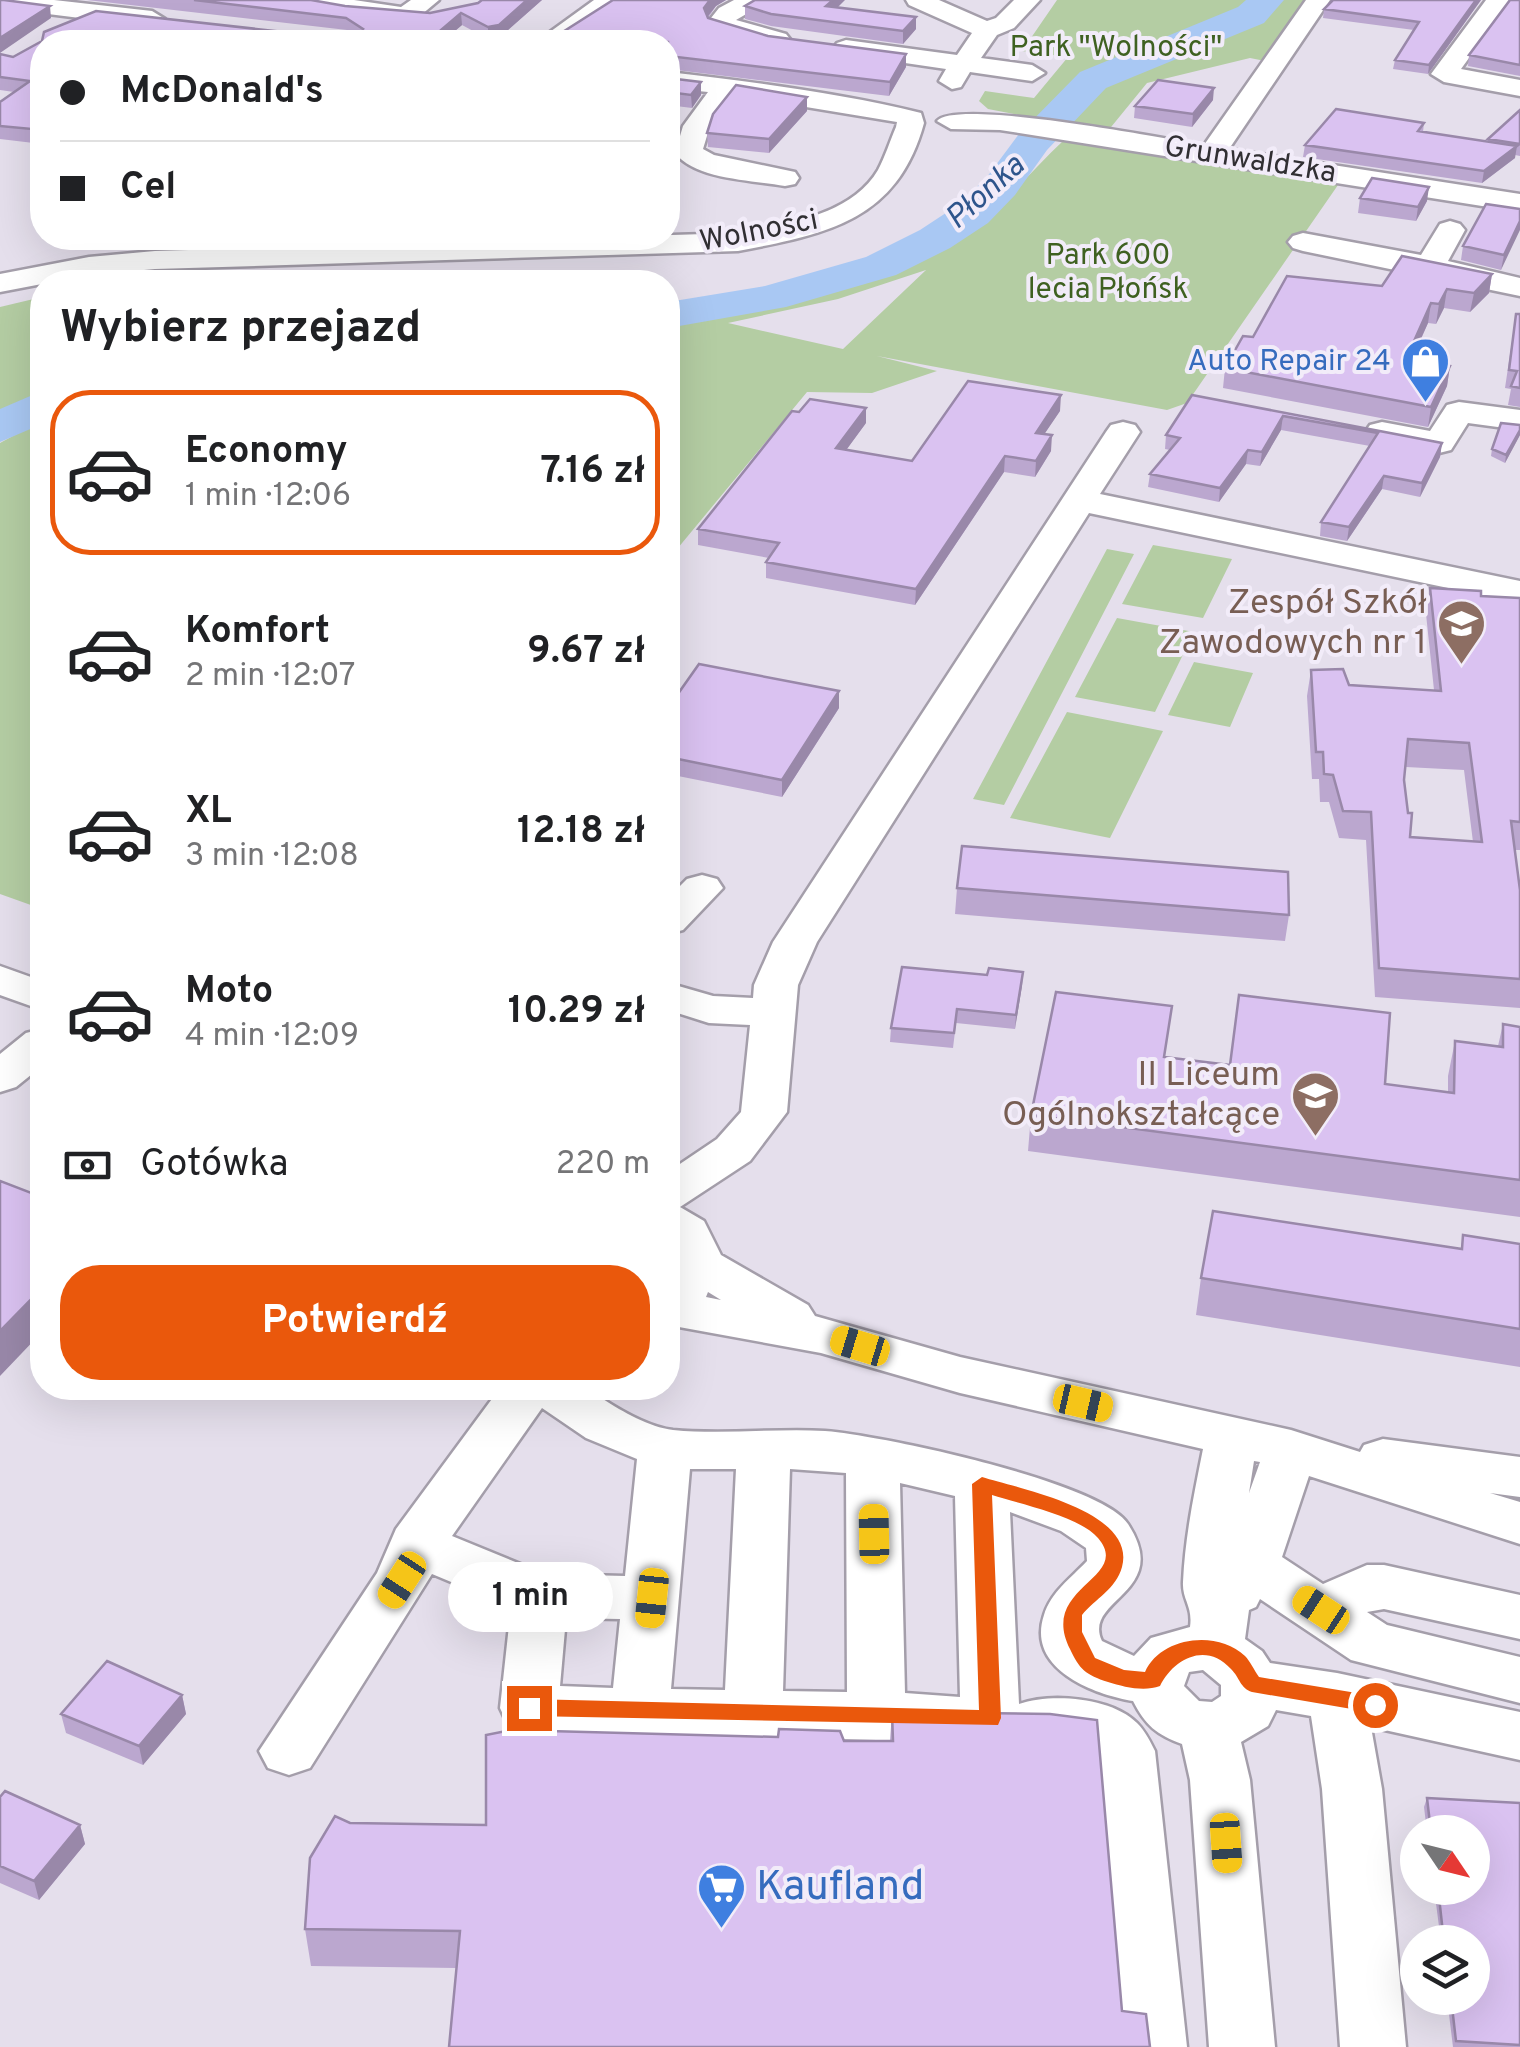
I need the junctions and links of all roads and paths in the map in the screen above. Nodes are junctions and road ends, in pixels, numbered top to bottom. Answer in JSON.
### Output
{"nodes":[{"id":1,"x":302,"y":0,"type":"edge"},
{"id":2,"x":611,"y":0,"type":"edge"},
{"id":3,"x":751,"y":0,"type":"edge"},
{"id":4,"x":918,"y":0,"type":"edge"},
{"id":5,"x":1028,"y":0,"type":"edge"},
{"id":6,"x":1318,"y":0,"type":"edge"},
{"id":7,"x":1499,"y":0,"type":"edge"},
{"id":8,"x":0,"y":1,"type":"edge"},
{"id":9,"x":417,"y":7,"type":"edge"},
{"id":10,"x":87,"y":11,"type":"junction"},
{"id":11,"x":454,"y":12,"type":"edge"},
{"id":12,"x":175,"y":22,"type":"edge"},
{"id":13,"x":60,"y":30,"type":"edge"},
{"id":14,"x":566,"y":30,"type":"edge"},
{"id":15,"x":986,"y":30,"type":"junction"},
{"id":16,"x":959,"y":66,"type":"junction"},
{"id":17,"x":1032,"y":74,"type":"dead end"},
{"id":18,"x":680,"y":81,"type":"edge"},
{"id":19,"x":727,"y":87,"type":"junction"},
{"id":20,"x":1520,"y":88,"type":"edge"},
{"id":21,"x":930,"y":107,"type":"junction"},
{"id":22,"x":680,"y":140,"type":"edge"},
{"id":23,"x":680,"y":142,"type":"edge"},
{"id":24,"x":1211,"y":155,"type":"junction"},
{"id":25,"x":785,"y":178,"type":"dead end"},
{"id":26,"x":1515,"y":198,"type":"edge"},
{"id":27,"x":1450,"y":230,"type":"dead end"},
{"id":28,"x":1303,"y":242,"type":"dead end"},
{"id":29,"x":680,"y":244,"type":"edge"},
{"id":30,"x":479,"y":250,"type":"edge"},
{"id":31,"x":1430,"y":266,"type":"junction"},
{"id":32,"x":68,"y":270,"type":"edge"},
{"id":33,"x":30,"y":277,"type":"edge"},
{"id":34,"x":0,"y":283,"type":"edge"},
{"id":35,"x":1520,"y":287,"type":"edge"},
{"id":36,"x":1520,"y":420,"type":"edge"},
{"id":37,"x":1348,"y":425,"type":"edge"},
{"id":38,"x":1123,"y":432,"type":"dead end"},
{"id":39,"x":1078,"y":500,"type":"junction"},
{"id":40,"x":1520,"y":592,"type":"edge"},
{"id":41,"x":702,"y":888,"type":"dead end"},
{"id":42,"x":680,"y":909,"type":"edge"},
{"id":43,"x":0,"y":960,"type":"edge"},
{"id":44,"x":30,"y":969,"type":"edge"},
{"id":45,"x":0,"y":980,"type":"edge"},
{"id":46,"x":30,"y":992,"type":"edge"},
{"id":47,"x":680,"y":1000,"type":"edge"},
{"id":48,"x":774,"y":1013,"type":"junction"},
{"id":49,"x":30,"y":1052,"type":"edge"},
{"id":50,"x":0,"y":1076,"type":"edge"},
{"id":51,"x":722,"y":1163,"type":"junction"},
{"id":52,"x":680,"y":1187,"type":"edge"},
{"id":53,"x":680,"y":1263,"type":"edge"},
{"id":54,"x":680,"y":1266,"type":"edge"},
{"id":55,"x":519,"y":1400,"type":"edge"},
{"id":56,"x":569,"y":1400,"type":"edge"},
{"id":57,"x":1232,"y":1438,"type":"junction"},
{"id":58,"x":665,"y":1448,"type":"junction"},
{"id":59,"x":764,"y":1450,"type":"junction"},
{"id":60,"x":1291,"y":1450,"type":"junction"},
{"id":61,"x":873,"y":1460,"type":"junction"},
{"id":62,"x":1520,"y":1477,"type":"edge"},
{"id":63,"x":982,"y":1484,"type":"junction"},
{"id":64,"x":1520,"y":1522,"type":"edge"},
{"id":65,"x":416,"y":1544,"type":"junction"},
{"id":66,"x":540,"y":1596,"type":"junction"},
{"id":67,"x":652,"y":1598,"type":"junction"},
{"id":68,"x":1321,"y":1610,"type":"junction"},
{"id":69,"x":1520,"y":1617,"type":"edge"},
{"id":70,"x":1235,"y":1626,"type":"junction"},
{"id":71,"x":1153,"y":1680,"type":"junction"},
{"id":72,"x":1520,"y":1680,"type":"edge"},
{"id":73,"x":1337,"y":1696,"type":"junction"},
{"id":74,"x":640,"y":1712,"type":"junction"},
{"id":75,"x":753,"y":1714,"type":"junction"},
{"id":76,"x":876,"y":1717,"type":"junction"},
{"id":77,"x":990,"y":1718,"type":"junction"},
{"id":78,"x":1208,"y":1726,"type":"junction"},
{"id":79,"x":1520,"y":1736,"type":"edge"},
{"id":80,"x":289,"y":1751,"type":"dead end"},
{"id":81,"x":1154,"y":2047,"type":"edge"},
{"id":82,"x":1242,"y":2047,"type":"edge"},
{"id":83,"x":1373,"y":2047,"type":"edge"}],
"edges":[{"from":1,"to":9,"type":"street"},
{"from":2,"to":14,"type":"street"},
{"from":3,"to":16,"type":"street"},
{"from":4,"to":15,"type":"street"},
{"from":5,"to":15,"type":"street"},
{"from":6,"to":24,"type":"street"},
{"from":7,"to":20,"type":"street"},
{"from":8,"to":10,"type":"street"},
{"from":9,"to":11,"type":"street"},
{"from":10,"to":12,"type":"street"},
{"from":10,"to":13,"type":"street"},
{"from":15,"to":16,"type":"street"},
{"from":16,"to":17,"type":"street"},
{"from":16,"to":21,"type":"street"},
{"from":18,"to":19,"type":"street","name":"Grunwaldzka"},
{"from":19,"to":21,"type":"street","name":"Grunwaldzka"},
{"from":19,"to":22,"type":"street"},
{"from":21,"to":24,"type":"street","name":"Grunwaldzka"},
{"from":21,"to":29,"type":"street","name":"Wolności"},
{"from":23,"to":25,"type":"street"},
{"from":24,"to":26,"type":"street","name":"Grunwaldzka"},
{"from":27,"to":31,"type":"street"},
{"from":28,"to":31,"type":"street"},
{"from":30,"to":32,"type":"street","name":"Wolności"},
{"from":31,"to":35,"type":"street"},
{"from":33,"to":34,"type":"street","name":"Wolności"},
{"from":36,"to":37,"type":"street"},
{"from":38,"to":39,"type":"street"},
{"from":39,"to":40,"type":"street"},
{"from":39,"to":48,"type":"street"},
{"from":41,"to":42,"type":"street"},
{"from":43,"to":44,"type":"street"},
{"from":45,"to":46,"type":"street"},
{"from":47,"to":48,"type":"street"},
{"from":48,"to":51,"type":"street"},
{"from":49,"to":50,"type":"street"},
{"from":51,"to":52,"type":"street"},
{"from":51,"to":53,"type":"street"},
{"from":54,"to":57,"type":"street"},
{"from":55,"to":65,"type":"street"},
{"from":56,"to":58,"type":"street"},
{"from":57,"to":60,"type":"street"},
{"from":57,"to":70,"type":"street"},
{"from":58,"to":59,"type":"street"},
{"from":58,"to":67,"type":"street"},
{"from":59,"to":61,"type":"street"},
{"from":59,"to":75,"type":"street"},
{"from":60,"to":62,"type":"street"},
{"from":60,"to":64,"type":"street"},
{"from":60,"to":70,"type":"street"},
{"from":61,"to":63,"type":"street"},
{"from":61,"to":76,"type":"street"},
{"from":63,"to":71,"type":"street"},
{"from":63,"to":77,"type":"street"},
{"from":65,"to":66,"type":"street"},
{"from":65,"to":80,"type":"street"},
{"from":66,"to":67,"type":"street"},
{"from":66,"to":74,"type":"street"},
{"from":67,"to":74,"type":"street"},
{"from":68,"to":69,"type":"street"},
{"from":68,"to":70,"type":"street"},
{"from":68,"to":72,"type":"street"},
{"from":70,"to":71,"type":"street"},
{"from":70,"to":73,"type":"street"},
{"from":70,"to":78,"type":"street"},
{"from":71,"to":78,"type":"street"},
{"from":73,"to":79,"type":"street"},
{"from":73,"to":83,"type":"street"},
{"from":74,"to":75,"type":"street"},
{"from":75,"to":76,"type":"street"},
{"from":76,"to":77,"type":"street"},
{"from":77,"to":81,"type":"street"},
{"from":78,"to":82,"type":"street"}]}
